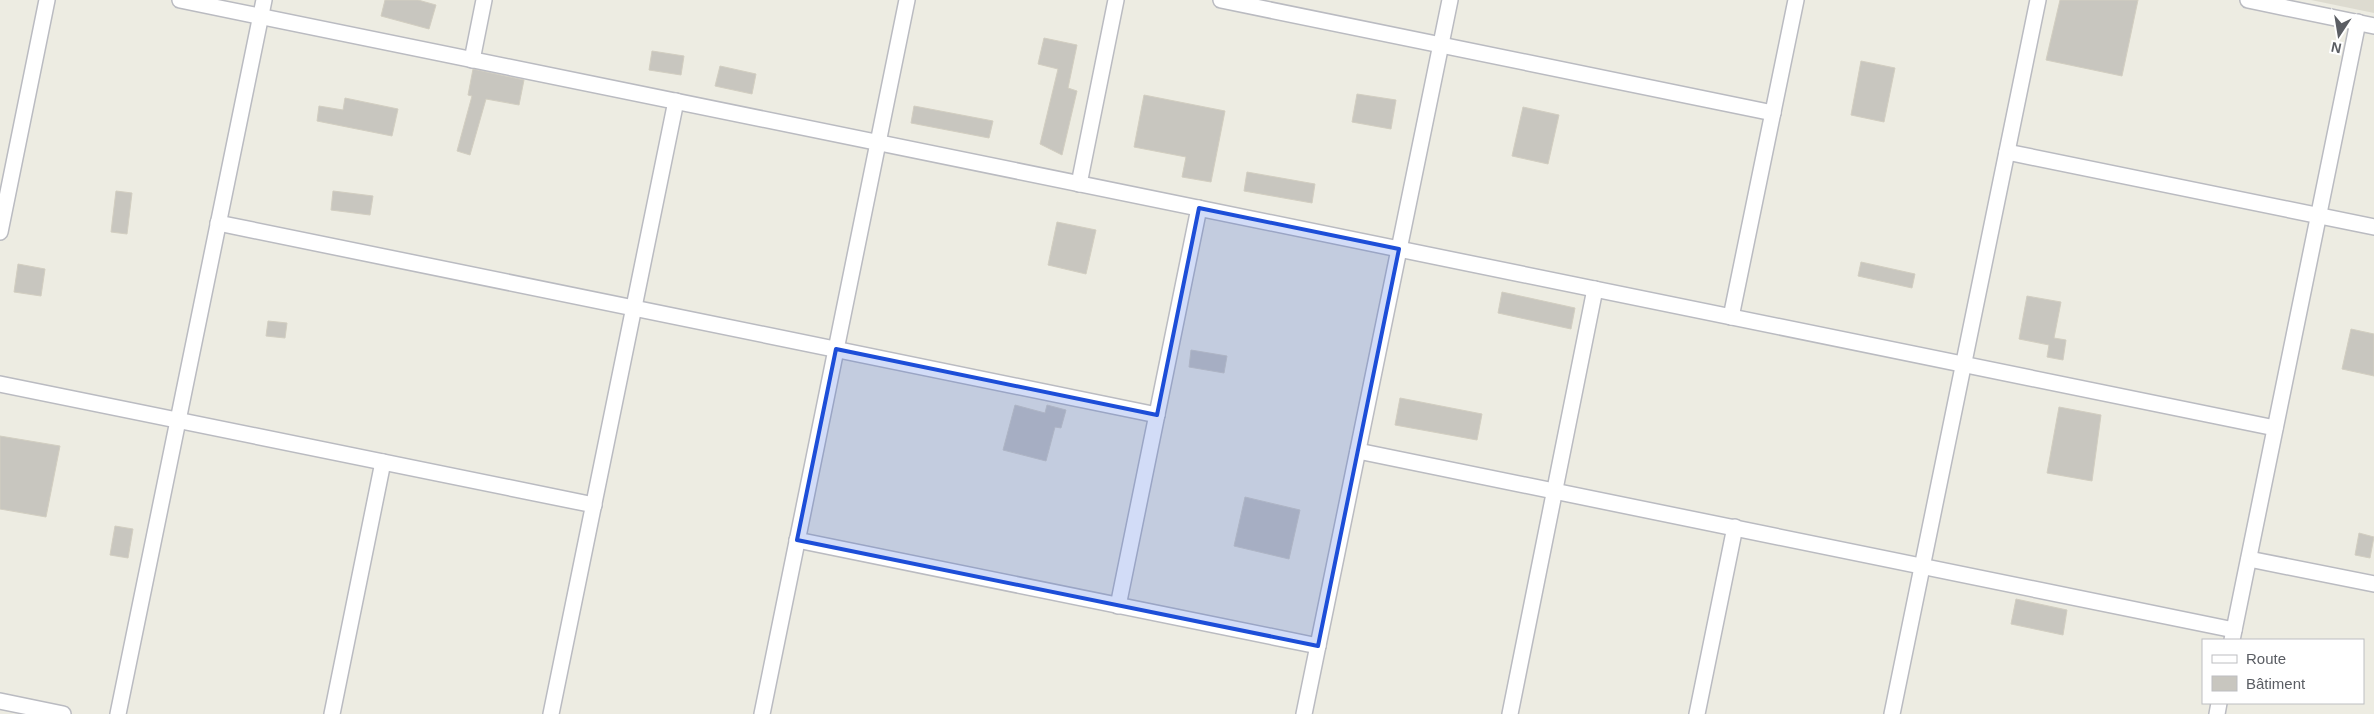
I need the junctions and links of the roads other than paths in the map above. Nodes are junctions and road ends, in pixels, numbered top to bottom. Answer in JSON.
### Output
{"nodes":[{"id":1,"x":47,"y":0,"type":"edge"},
{"id":2,"x":180,"y":0,"type":"edge"},
{"id":3,"x":264,"y":0,"type":"edge"},
{"id":4,"x":484,"y":0,"type":"edge"},
{"id":5,"x":907,"y":0,"type":"edge"},
{"id":6,"x":1116,"y":0,"type":"edge"},
{"id":7,"x":1221,"y":0,"type":"edge"},
{"id":8,"x":1450,"y":0,"type":"edge"},
{"id":9,"x":1796,"y":0,"type":"edge"},
{"id":10,"x":2038,"y":0,"type":"edge"},
{"id":11,"x":2252,"y":0,"type":"edge"},
{"id":12,"x":261,"y":16,"type":"junction"},
{"id":13,"x":2358,"y":22,"type":"junction"},
{"id":14,"x":2374,"y":26,"type":"edge"},
{"id":15,"x":1441,"y":45,"type":"junction"},
{"id":16,"x":472,"y":60,"type":"junction"},
{"id":17,"x":676,"y":101,"type":"junction"},
{"id":18,"x":1773,"y":113,"type":"junction"},
{"id":19,"x":878,"y":143,"type":"junction"},
{"id":20,"x":2007,"y":152,"type":"junction"},
{"id":21,"x":1079,"y":184,"type":"junction"},
{"id":22,"x":1199,"y":208,"type":"junction"},
{"id":23,"x":2319,"y":216,"type":"junction"},
{"id":24,"x":218,"y":223,"type":"junction"},
{"id":25,"x":2374,"y":227,"type":"edge"},
{"id":26,"x":0,"y":232,"type":"edge"},
{"id":27,"x":1399,"y":249,"type":"junction"},
{"id":28,"x":1595,"y":289,"type":"junction"},
{"id":29,"x":634,"y":308,"type":"junction"},
{"id":30,"x":1731,"y":317,"type":"junction"},
{"id":31,"x":836,"y":349,"type":"junction"},
{"id":32,"x":1963,"y":364,"type":"junction"},
{"id":33,"x":0,"y":384,"type":"edge"},
{"id":34,"x":1157,"y":415,"type":"junction"},
{"id":35,"x":178,"y":420,"type":"junction"},
{"id":36,"x":2276,"y":428,"type":"junction"},
{"id":37,"x":1358,"y":451,"type":"junction"},
{"id":38,"x":383,"y":462,"type":"junction"},
{"id":39,"x":1555,"y":491,"type":"junction"},
{"id":40,"x":594,"y":505,"type":"junction"},
{"id":41,"x":1735,"y":528,"type":"junction"},
{"id":42,"x":797,"y":540,"type":"junction"},
{"id":43,"x":2249,"y":559,"type":"junction"},
{"id":44,"x":1922,"y":566,"type":"junction"},
{"id":45,"x":2374,"y":584,"type":"edge"},
{"id":46,"x":1118,"y":606,"type":"junction"},
{"id":47,"x":2233,"y":635,"type":"edge"},
{"id":48,"x":1318,"y":646,"type":"junction"},
{"id":49,"x":0,"y":701,"type":"edge"},
{"id":50,"x":64,"y":714,"type":"edge"},
{"id":51,"x":118,"y":714,"type":"edge"},
{"id":52,"x":332,"y":714,"type":"edge"},
{"id":53,"x":551,"y":714,"type":"edge"},
{"id":54,"x":762,"y":714,"type":"edge"},
{"id":55,"x":1304,"y":714,"type":"edge"},
{"id":56,"x":1510,"y":714,"type":"edge"},
{"id":57,"x":1697,"y":714,"type":"edge"},
{"id":58,"x":1892,"y":714,"type":"edge"}],
"edges":[{"from":1,"to":26,"type":"street"},
{"from":2,"to":12,"type":"street"},
{"from":3,"to":12,"type":"street"},
{"from":4,"to":16,"type":"street"},
{"from":5,"to":19,"type":"street"},
{"from":6,"to":21,"type":"street"},
{"from":7,"to":15,"type":"street"},
{"from":8,"to":15,"type":"street"},
{"from":9,"to":18,"type":"street"},
{"from":10,"to":20,"type":"street"},
{"from":11,"to":13,"type":"street"},
{"from":12,"to":16,"type":"street"},
{"from":12,"to":24,"type":"street"},
{"from":13,"to":14,"type":"street"},
{"from":13,"to":23,"type":"street"},
{"from":15,"to":18,"type":"street"},
{"from":15,"to":27,"type":"street"},
{"from":16,"to":17,"type":"street"},
{"from":17,"to":19,"type":"street"},
{"from":17,"to":29,"type":"street"},
{"from":18,"to":30,"type":"street"},
{"from":19,"to":21,"type":"street"},
{"from":19,"to":31,"type":"street"},
{"from":20,"to":23,"type":"street"},
{"from":20,"to":32,"type":"street"},
{"from":21,"to":22,"type":"street"},
{"from":22,"to":27,"type":"street"},
{"from":22,"to":34,"type":"street"},
{"from":23,"to":25,"type":"street"},
{"from":23,"to":36,"type":"street"},
{"from":24,"to":29,"type":"street"},
{"from":24,"to":35,"type":"street"},
{"from":27,"to":28,"type":"street"},
{"from":27,"to":37,"type":"street"},
{"from":28,"to":30,"type":"street"},
{"from":28,"to":39,"type":"street"},
{"from":29,"to":31,"type":"street"},
{"from":29,"to":40,"type":"street"},
{"from":30,"to":32,"type":"street"},
{"from":31,"to":34,"type":"street"},
{"from":31,"to":42,"type":"street"},
{"from":32,"to":36,"type":"street"},
{"from":32,"to":44,"type":"street"},
{"from":33,"to":35,"type":"street"},
{"from":34,"to":46,"type":"street"},
{"from":35,"to":38,"type":"street"},
{"from":35,"to":51,"type":"street"},
{"from":36,"to":43,"type":"street"},
{"from":37,"to":39,"type":"street"},
{"from":37,"to":48,"type":"street"},
{"from":38,"to":40,"type":"street"},
{"from":38,"to":52,"type":"street"},
{"from":39,"to":41,"type":"street"},
{"from":39,"to":56,"type":"street"},
{"from":40,"to":53,"type":"street"},
{"from":41,"to":44,"type":"street"},
{"from":41,"to":57,"type":"street"},
{"from":42,"to":46,"type":"street"},
{"from":42,"to":54,"type":"street"},
{"from":43,"to":45,"type":"street"},
{"from":43,"to":47,"type":"street"},
{"from":44,"to":47,"type":"street"},
{"from":44,"to":58,"type":"street"},
{"from":46,"to":48,"type":"street"},
{"from":48,"to":55,"type":"street"},
{"from":49,"to":50,"type":"street"}]}
